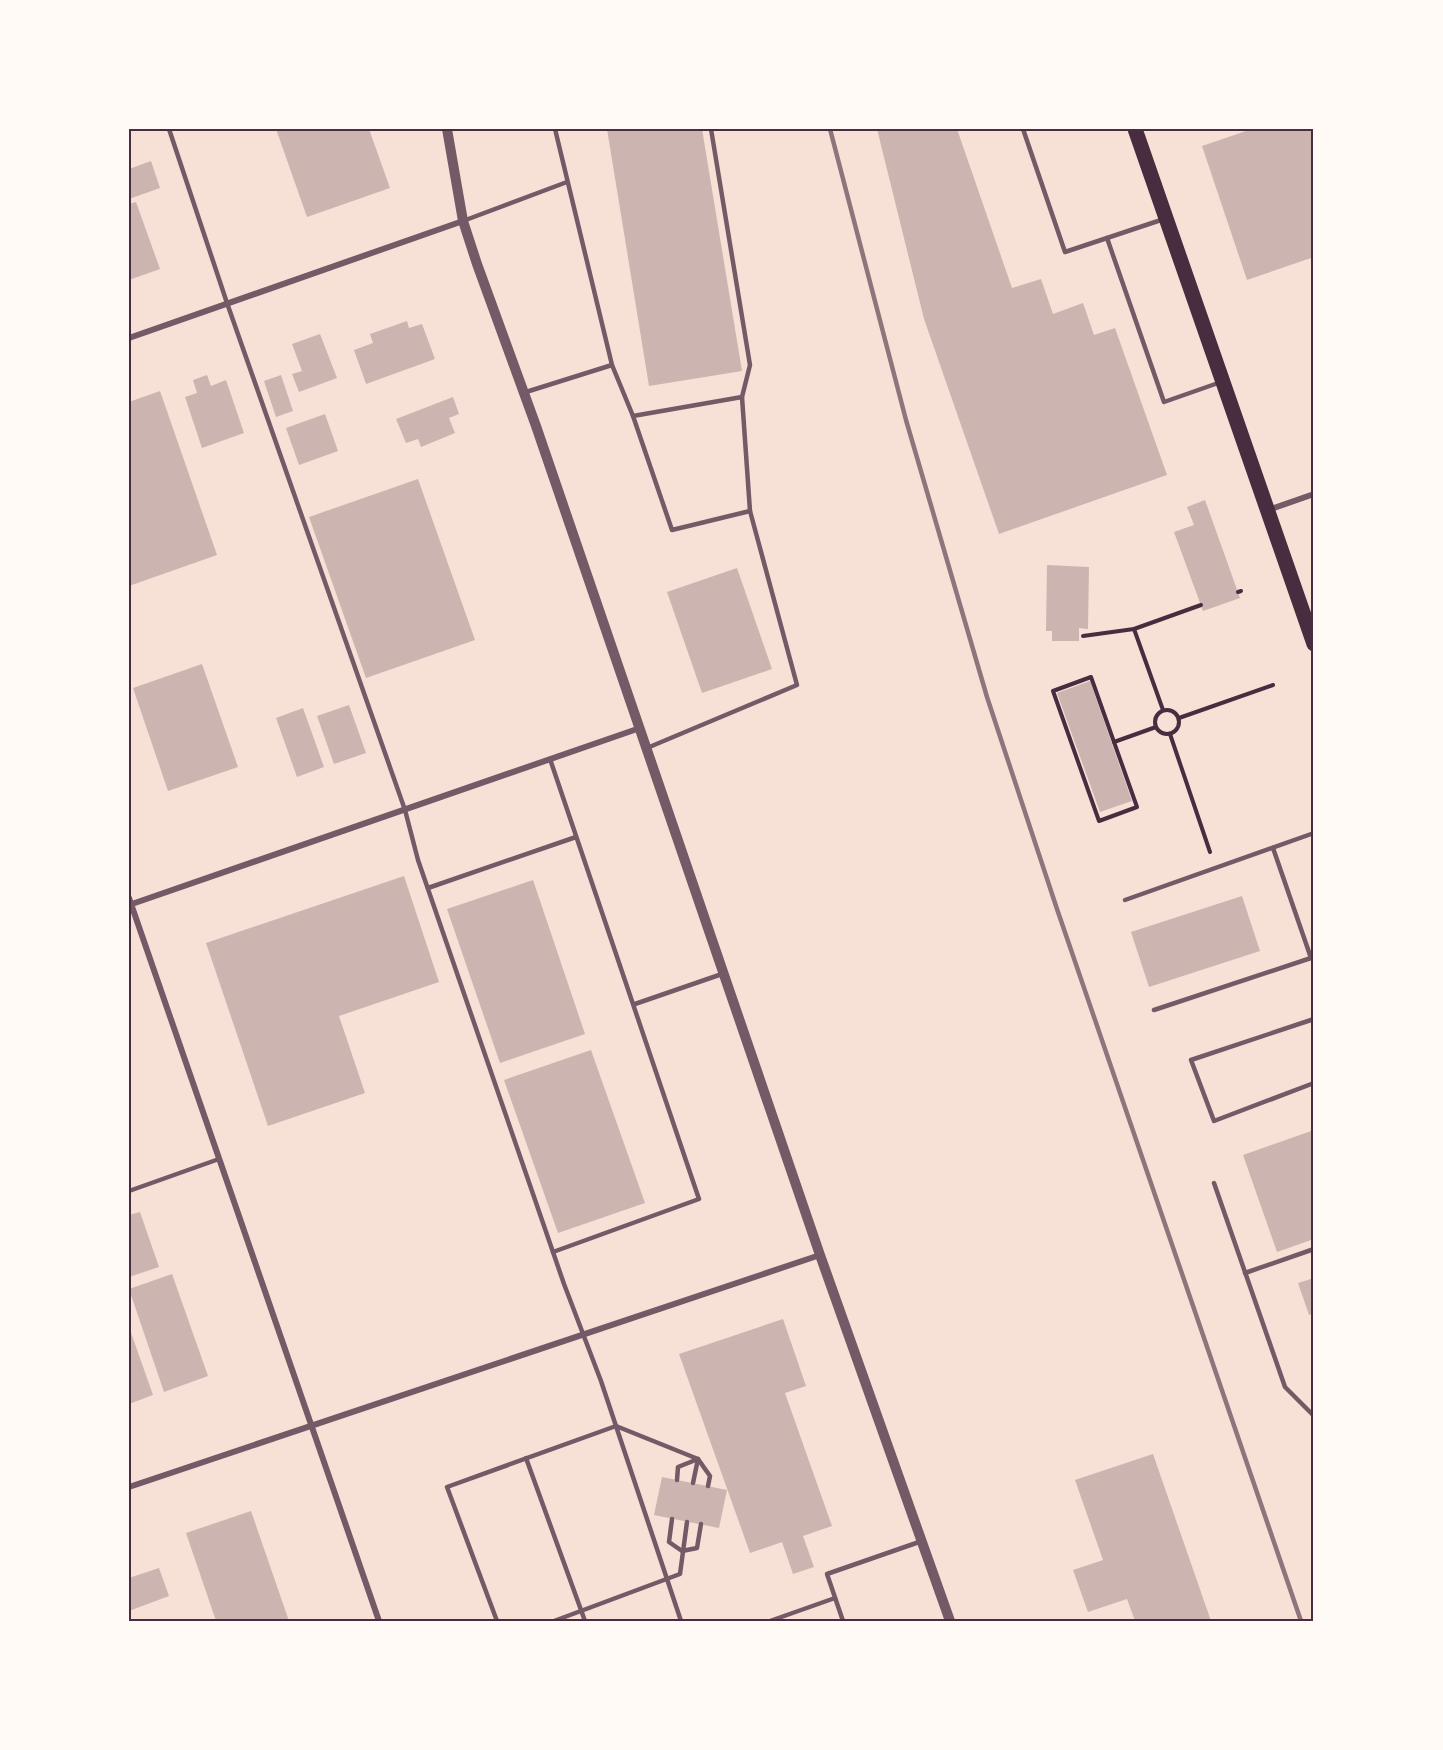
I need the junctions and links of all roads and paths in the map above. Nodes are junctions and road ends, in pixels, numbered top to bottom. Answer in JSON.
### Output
{"nodes":[{"id":1,"x":169,"y":129,"type":"edge"},
{"id":2,"x":447,"y":129,"type":"edge"},
{"id":3,"x":555,"y":129,"type":"edge"},
{"id":4,"x":711,"y":129,"type":"edge"},
{"id":5,"x":1023,"y":129,"type":"edge"},
{"id":6,"x":1135,"y":129,"type":"edge"},
{"id":7,"x":567,"y":182,"type":"junction"},
{"id":8,"x":1166,"y":218,"type":"junction"},
{"id":9,"x":463,"y":221,"type":"junction"},
{"id":10,"x":1107,"y":238,"type":"junction"},
{"id":11,"x":227,"y":303,"type":"junction"},
{"id":12,"x":129,"y":338,"type":"edge"},
{"id":13,"x":612,"y":365,"type":"junction"},
{"id":14,"x":1223,"y":381,"type":"junction"},
{"id":15,"x":524,"y":393,"type":"junction"},
{"id":16,"x":742,"y":397,"type":"junction"},
{"id":17,"x":633,"y":416,"type":"junction"},
{"id":18,"x":1314,"y":494,"type":"edge"},
{"id":19,"x":1268,"y":510,"type":"junction"},
{"id":20,"x":750,"y":511,"type":"junction"},
{"id":21,"x":1201,"y":606,"type":"dead end"},
{"id":22,"x":1134,"y":629,"type":"junction"},
{"id":23,"x":1083,"y":636,"type":"dead end"},
{"id":24,"x":1314,"y":644,"type":"edge"},
{"id":25,"x":1273,"y":685,"type":"dead end"},
{"id":26,"x":1163,"y":710,"type":"junction"},
{"id":27,"x":1179,"y":718,"type":"junction"},
{"id":28,"x":1156,"y":727,"type":"junction"},
{"id":29,"x":640,"y":728,"type":"junction"},
{"id":30,"x":1170,"y":734,"type":"junction"},
{"id":31,"x":1114,"y":742,"type":"junction"},
{"id":32,"x":647,"y":748,"type":"junction"},
{"id":33,"x":550,"y":759,"type":"junction"},
{"id":34,"x":405,"y":810,"type":"junction"},
{"id":35,"x":1314,"y":833,"type":"edge"},
{"id":36,"x":576,"y":837,"type":"junction"},
{"id":37,"x":1209,"y":848,"type":"dead end"},
{"id":38,"x":1273,"y":848,"type":"junction"},
{"id":39,"x":428,"y":888,"type":"junction"},
{"id":40,"x":1125,"y":900,"type":"dead end"},
{"id":41,"x":130,"y":902,"type":"edge"},
{"id":42,"x":724,"y":973,"type":"junction"},
{"id":43,"x":635,"y":1004,"type":"junction"},
{"id":44,"x":1154,"y":1010,"type":"dead end"},
{"id":45,"x":1314,"y":1019,"type":"edge"},
{"id":46,"x":1314,"y":1083,"type":"edge"},
{"id":47,"x":219,"y":1159,"type":"junction"},
{"id":48,"x":1214,"y":1183,"type":"dead end"},
{"id":49,"x":129,"y":1191,"type":"edge"},
{"id":50,"x":1314,"y":1249,"type":"edge"},
{"id":51,"x":553,"y":1252,"type":"junction"},
{"id":52,"x":820,"y":1255,"type":"junction"},
{"id":53,"x":1245,"y":1273,"type":"junction"},
{"id":54,"x":584,"y":1336,"type":"junction"},
{"id":55,"x":1314,"y":1416,"type":"edge"},
{"id":56,"x":312,"y":1425,"type":"junction"},
{"id":57,"x":616,"y":1426,"type":"junction"},
{"id":58,"x":526,"y":1458,"type":"junction"},
{"id":59,"x":698,"y":1459,"type":"junction"},
{"id":60,"x":677,"y":1480,"type":"dead end"},
{"id":61,"x":693,"y":1484,"type":"dead end"},
{"id":62,"x":708,"y":1486,"type":"dead end"},
{"id":63,"x":129,"y":1487,"type":"edge"},
{"id":64,"x":672,"y":1519,"type":"dead end"},
{"id":65,"x":687,"y":1522,"type":"dead end"},
{"id":66,"x":701,"y":1524,"type":"dead end"},
{"id":67,"x":922,"y":1541,"type":"junction"},
{"id":68,"x":682,"y":1551,"type":"junction"},
{"id":69,"x":667,"y":1578,"type":"junction"},
{"id":70,"x":835,"y":1598,"type":"junction"},
{"id":71,"x":581,"y":1611,"type":"junction"},
{"id":72,"x":379,"y":1621,"type":"edge"},
{"id":73,"x":497,"y":1621,"type":"edge"},
{"id":74,"x":554,"y":1621,"type":"edge"},
{"id":75,"x":585,"y":1621,"type":"edge"},
{"id":76,"x":681,"y":1621,"type":"edge"},
{"id":77,"x":770,"y":1621,"type":"edge"},
{"id":78,"x":843,"y":1621,"type":"edge"},
{"id":79,"x":950,"y":1621,"type":"edge"}],
"edges":[{"from":1,"to":11,"type":"lane"},
{"from":2,"to":9,"type":"street"},
{"from":3,"to":7,"type":"lane"},
{"from":4,"to":16,"type":"lane"},
{"from":5,"to":10,"type":"lane"},
{"from":6,"to":8,"type":"main road"},
{"from":7,"to":9,"type":"lane"},
{"from":7,"to":13,"type":"lane"},
{"from":8,"to":10,"type":"lane"},
{"from":8,"to":14,"type":"main road"},
{"from":9,"to":11,"type":"street"},
{"from":9,"to":15,"type":"street"},
{"from":10,"to":14,"type":"lane"},
{"from":11,"to":12,"type":"street"},
{"from":11,"to":34,"type":"lane"},
{"from":13,"to":15,"type":"lane"},
{"from":13,"to":17,"type":"lane"},
{"from":14,"to":19,"type":"main road"},
{"from":15,"to":29,"type":"street"},
{"from":16,"to":17,"type":"lane"},
{"from":16,"to":20,"type":"lane"},
{"from":17,"to":20,"type":"lane"},
{"from":18,"to":19,"type":"street"},
{"from":19,"to":24,"type":"main road"},
{"from":20,"to":32,"type":"lane"},
{"from":21,"to":22,"type":"path"},
{"from":22,"to":23,"type":"path"},
{"from":22,"to":26,"type":"path"},
{"from":25,"to":27,"type":"path"},
{"from":26,"to":27,"type":"path"},
{"from":26,"to":28,"type":"path"},
{"from":27,"to":30,"type":"path"},
{"from":28,"to":30,"type":"path"},
{"from":28,"to":31,"type":"path"},
{"from":29,"to":32,"type":"street"},
{"from":29,"to":33,"type":"street"},
{"from":30,"to":37,"type":"path"},
{"from":31,"to":31,"type":"path"},
{"from":32,"to":42,"type":"street"},
{"from":33,"to":34,"type":"street"},
{"from":33,"to":36,"type":"lane"},
{"from":34,"to":39,"type":"lane"},
{"from":34,"to":41,"type":"street"},
{"from":35,"to":38,"type":"lane"},
{"from":36,"to":39,"type":"lane"},
{"from":36,"to":43,"type":"lane"},
{"from":38,"to":40,"type":"lane"},
{"from":38,"to":44,"type":"lane"},
{"from":39,"to":51,"type":"lane"},
{"from":41,"to":47,"type":"street"},
{"from":42,"to":43,"type":"lane"},
{"from":42,"to":52,"type":"street"},
{"from":43,"to":51,"type":"lane"},
{"from":45,"to":46,"type":"lane"},
{"from":47,"to":49,"type":"lane"},
{"from":47,"to":56,"type":"street"},
{"from":48,"to":53,"type":"lane"},
{"from":50,"to":53,"type":"lane"},
{"from":51,"to":54,"type":"lane"},
{"from":52,"to":54,"type":"street"},
{"from":52,"to":67,"type":"street"},
{"from":53,"to":55,"type":"lane"},
{"from":54,"to":56,"type":"street"},
{"from":54,"to":57,"type":"lane"},
{"from":56,"to":63,"type":"street"},
{"from":56,"to":72,"type":"street"},
{"from":57,"to":58,"type":"lane"},
{"from":57,"to":59,"type":"lane"},
{"from":57,"to":69,"type":"lane"},
{"from":58,"to":71,"type":"lane"},
{"from":58,"to":73,"type":"lane"},
{"from":59,"to":60,"type":"lane"},
{"from":59,"to":61,"type":"lane"},
{"from":59,"to":62,"type":"lane"},
{"from":64,"to":68,"type":"lane"},
{"from":65,"to":68,"type":"lane"},
{"from":66,"to":68,"type":"lane"},
{"from":67,"to":70,"type":"lane"},
{"from":67,"to":79,"type":"street"},
{"from":68,"to":69,"type":"lane"},
{"from":69,"to":71,"type":"lane"},
{"from":69,"to":76,"type":"lane"},
{"from":70,"to":77,"type":"lane"},
{"from":70,"to":78,"type":"lane"},
{"from":71,"to":74,"type":"lane"},
{"from":71,"to":75,"type":"lane"}]}
